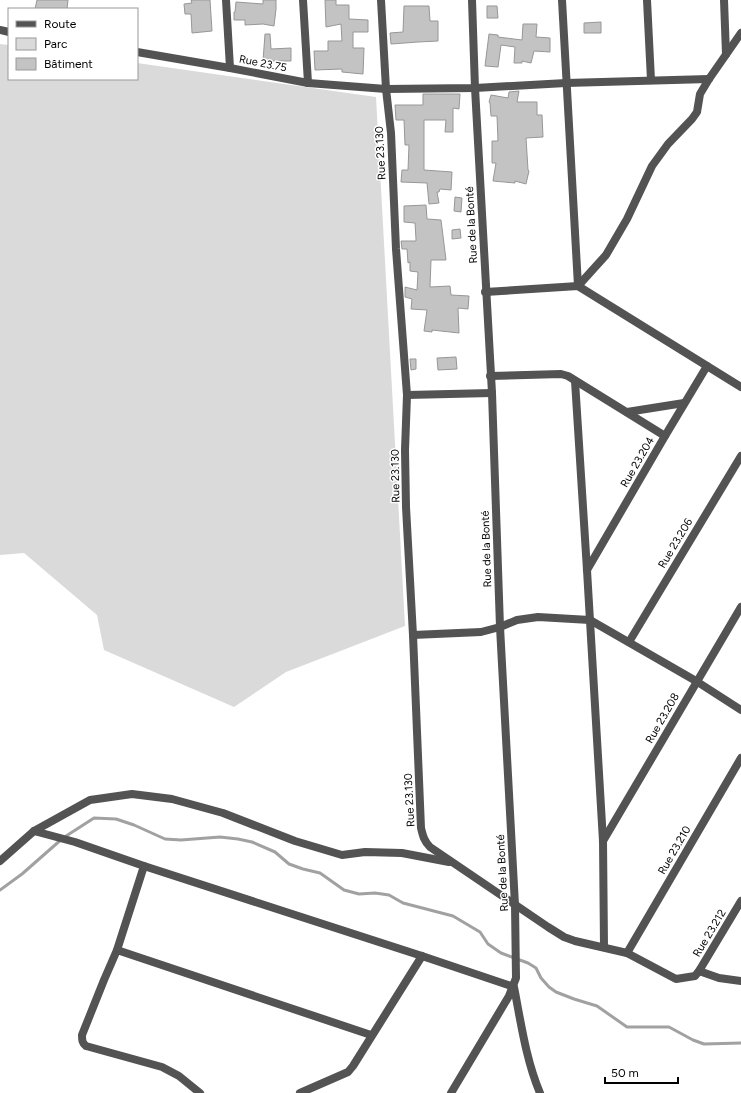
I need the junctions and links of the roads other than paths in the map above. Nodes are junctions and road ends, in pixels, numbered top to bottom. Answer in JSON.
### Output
{"nodes":[{"id":1,"x":226,"y":0,"type":"edge"},
{"id":2,"x":303,"y":0,"type":"edge"},
{"id":3,"x":381,"y":0,"type":"edge"},
{"id":4,"x":472,"y":0,"type":"edge"},
{"id":5,"x":562,"y":0,"type":"edge"},
{"id":6,"x":647,"y":0,"type":"edge"},
{"id":7,"x":724,"y":0,"type":"edge"},
{"id":8,"x":741,"y":33,"type":"edge"},
{"id":9,"x":138,"y":52,"type":"edge"},
{"id":10,"x":726,"y":54,"type":"junction"},
{"id":11,"x":230,"y":68,"type":"junction"},
{"id":12,"x":708,"y":79,"type":"junction"},
{"id":13,"x":652,"y":80,"type":"junction"},
{"id":14,"x":308,"y":83,"type":"junction"},
{"id":15,"x":566,"y":83,"type":"junction"},
{"id":16,"x":386,"y":88,"type":"junction"},
{"id":17,"x":475,"y":88,"type":"junction"},
{"id":18,"x":578,"y":286,"type":"junction"},
{"id":19,"x":485,"y":292,"type":"junction"},
{"id":20,"x":707,"y":366,"type":"junction"},
{"id":21,"x":490,"y":376,"type":"junction"},
{"id":22,"x":575,"y":381,"type":"junction"},
{"id":23,"x":741,"y":387,"type":"edge"},
{"id":24,"x":492,"y":393,"type":"junction"},
{"id":25,"x":407,"y":395,"type":"junction"},
{"id":26,"x":684,"y":403,"type":"junction"},
{"id":27,"x":626,"y":412,"type":"junction"},
{"id":28,"x":665,"y":436,"type":"junction"},
{"id":29,"x":741,"y":456,"type":"edge"},
{"id":30,"x":588,"y":570,"type":"junction"},
{"id":31,"x":741,"y":607,"type":"edge"},
{"id":32,"x":590,"y":620,"type":"junction"},
{"id":33,"x":500,"y":627,"type":"junction"},
{"id":34,"x":413,"y":635,"type":"junction"},
{"id":35,"x":629,"y":642,"type":"junction"},
{"id":36,"x":696,"y":681,"type":"junction"},
{"id":37,"x":741,"y":710,"type":"edge"},
{"id":38,"x":741,"y":758,"type":"edge"},
{"id":39,"x":34,"y":830,"type":"junction"},
{"id":40,"x":603,"y":842,"type":"junction"},
{"id":41,"x":0,"y":861,"type":"edge"},
{"id":42,"x":454,"y":863,"type":"junction"},
{"id":43,"x":144,"y":866,"type":"junction"},
{"id":44,"x":741,"y":901,"type":"edge"},
{"id":45,"x":515,"y":905,"type":"junction"},
{"id":46,"x":604,"y":947,"type":"junction"},
{"id":47,"x":117,"y":950,"type":"junction"},
{"id":48,"x":626,"y":953,"type":"junction"},
{"id":49,"x":422,"y":956,"type":"junction"},
{"id":50,"x":697,"y":973,"type":"junction"},
{"id":51,"x":741,"y":981,"type":"edge"},
{"id":52,"x":514,"y":987,"type":"junction"},
{"id":53,"x":371,"y":1035,"type":"junction"},
{"id":54,"x":197,"y":1092,"type":"edge"},
{"id":55,"x":300,"y":1093,"type":"edge"},
{"id":56,"x":451,"y":1093,"type":"edge"},
{"id":57,"x":540,"y":1093,"type":"edge"}],
"edges":[{"from":1,"to":11,"type":"street"},
{"from":2,"to":14,"type":"street"},
{"from":3,"to":16,"type":"street","name":"Rue 23.130"},
{"from":4,"to":17,"type":"street","name":"Rue de la Bonté"},
{"from":5,"to":15,"type":"street"},
{"from":6,"to":13,"type":"street"},
{"from":7,"to":10,"type":"street"},
{"from":8,"to":10,"type":"street"},
{"from":9,"to":11,"type":"street","name":"Rue 23.75"},
{"from":10,"to":12,"type":"street"},
{"from":11,"to":14,"type":"street","name":"Rue 23.75"},
{"from":12,"to":13,"type":"street","name":"Rue 23.75"},
{"from":12,"to":18,"type":"street"},
{"from":13,"to":15,"type":"street","name":"Rue 23.75"},
{"from":14,"to":16,"type":"street","name":"Rue 23.75"},
{"from":15,"to":17,"type":"street","name":"Rue 23.75"},
{"from":15,"to":18,"type":"street"},
{"from":16,"to":17,"type":"street","name":"Rue 23.75"},
{"from":16,"to":25,"type":"street","name":"Rue 23.130"},
{"from":17,"to":19,"type":"street","name":"Rue de la Bonté"},
{"from":18,"to":19,"type":"street"},
{"from":18,"to":20,"type":"street"},
{"from":19,"to":21,"type":"street","name":"Rue de la Bonté"},
{"from":20,"to":23,"type":"street"},
{"from":20,"to":26,"type":"street","name":"Rue 23.204"},
{"from":21,"to":22,"type":"street"},
{"from":21,"to":24,"type":"street","name":"Rue de la Bonté"},
{"from":22,"to":27,"type":"street"},
{"from":22,"to":30,"type":"street"},
{"from":24,"to":25,"type":"street"},
{"from":24,"to":33,"type":"street","name":"Rue de la Bonté"},
{"from":25,"to":34,"type":"street","name":"Rue 23.130"},
{"from":26,"to":27,"type":"street"},
{"from":26,"to":28,"type":"street","name":"Rue 23.204"},
{"from":27,"to":28,"type":"street"},
{"from":28,"to":30,"type":"street","name":"Rue 23.204"},
{"from":29,"to":35,"type":"street","name":"Rue 23.206"},
{"from":30,"to":32,"type":"street"},
{"from":31,"to":36,"type":"street","name":"Rue 23.208"},
{"from":32,"to":33,"type":"street"},
{"from":32,"to":35,"type":"street"},
{"from":32,"to":40,"type":"street"},
{"from":33,"to":34,"type":"street"},
{"from":33,"to":45,"type":"street","name":"Rue de la Bonté"},
{"from":34,"to":42,"type":"street","name":"Rue 23.130"},
{"from":35,"to":36,"type":"street"},
{"from":36,"to":37,"type":"street"},
{"from":36,"to":40,"type":"street","name":"Rue 23.208"},
{"from":38,"to":48,"type":"street","name":"Rue 23.210"},
{"from":39,"to":41,"type":"street"},
{"from":39,"to":42,"type":"street"},
{"from":39,"to":43,"type":"street"},
{"from":40,"to":46,"type":"street"},
{"from":42,"to":45,"type":"street","name":"Rue 23.130"},
{"from":43,"to":47,"type":"street"},
{"from":43,"to":49,"type":"street"},
{"from":44,"to":50,"type":"street","name":"Rue 23.212"},
{"from":45,"to":46,"type":"street","name":"Rue 23.130"},
{"from":45,"to":52,"type":"street","name":"Rue de la Bonté"},
{"from":46,"to":48,"type":"street","name":"Rue 23.130"},
{"from":47,"to":53,"type":"street"},
{"from":47,"to":54,"type":"street"},
{"from":48,"to":50,"type":"street","name":"Rue 23.130"},
{"from":49,"to":52,"type":"street"},
{"from":49,"to":53,"type":"street"},
{"from":50,"to":51,"type":"street"},
{"from":52,"to":56,"type":"street"},
{"from":52,"to":57,"type":"street","name":"Rue de la Bonté"},
{"from":53,"to":55,"type":"street"}]}
